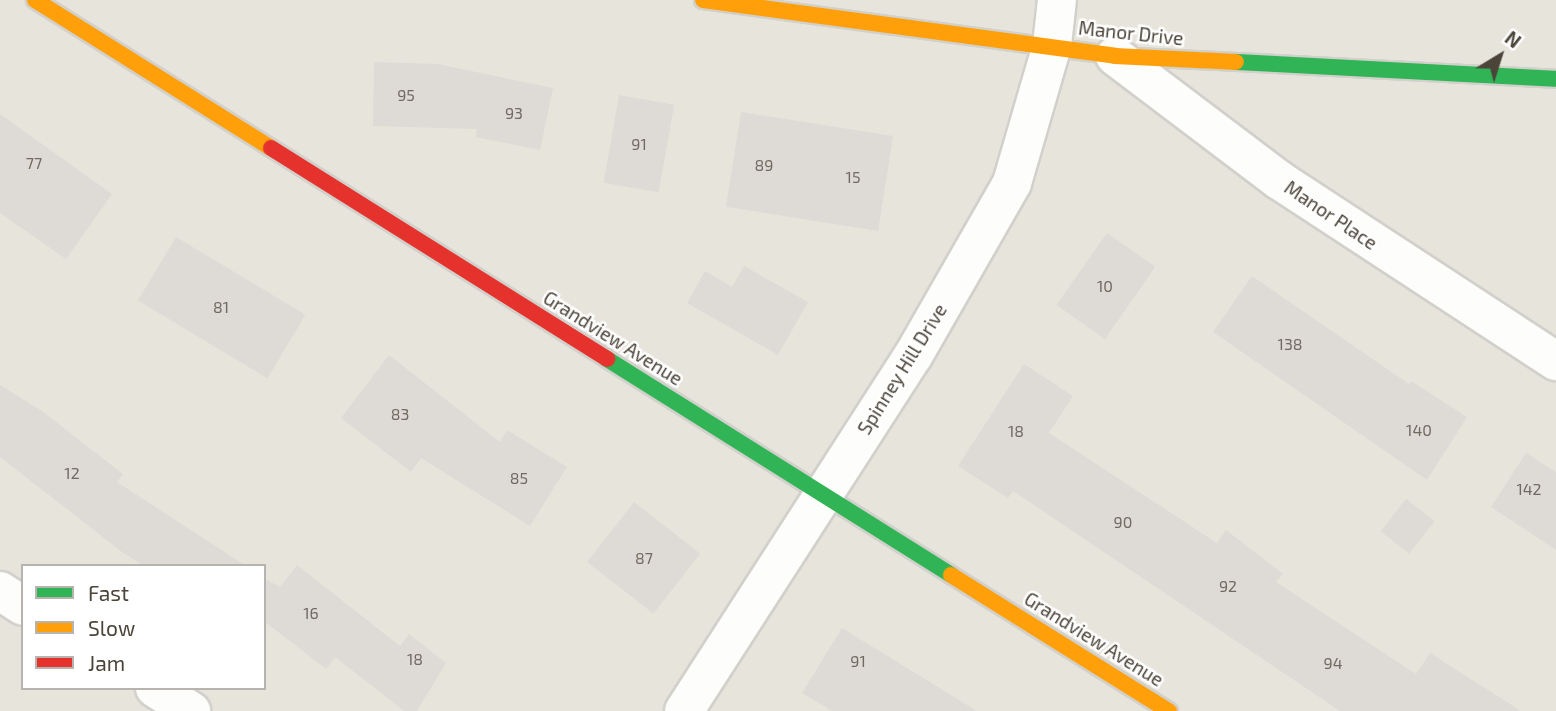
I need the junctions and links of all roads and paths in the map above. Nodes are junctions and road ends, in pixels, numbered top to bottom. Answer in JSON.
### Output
{"nodes":[{"id":1,"x":35,"y":0,"type":"edge"},
{"id":2,"x":704,"y":0,"type":"edge"},
{"id":3,"x":1057,"y":0,"type":"edge"},
{"id":4,"x":1052,"y":45,"type":"junction"},
{"id":5,"x":1115,"y":56,"type":"junction"},
{"id":6,"x":1556,"y":79,"type":"edge"},
{"id":7,"x":1556,"y":361,"type":"edge"},
{"id":8,"x":823,"y":494,"type":"junction"},
{"id":9,"x":0,"y":591,"type":"edge"},
{"id":10,"x":21,"y":605,"type":"edge"},
{"id":11,"x":158,"y":690,"type":"edge"},
{"id":12,"x":191,"y":711,"type":"edge"},
{"id":13,"x":684,"y":711,"type":"edge"},
{"id":14,"x":1169,"y":711,"type":"edge"}],
"edges":[{"from":1,"to":8,"type":"street","name":"Grandview Avenue"},
{"from":2,"to":4,"type":"street","name":"Manor Drive"},
{"from":3,"to":4,"type":"street","name":"Spinney Hill Drive"},
{"from":4,"to":5,"type":"street","name":"Manor Drive"},
{"from":4,"to":8,"type":"street","name":"Spinney Hill Drive"},
{"from":5,"to":6,"type":"street","name":"Manor Drive"},
{"from":5,"to":7,"type":"street","name":"Manor Place"},
{"from":8,"to":13,"type":"street","name":"Spinney Hill Drive"},
{"from":8,"to":14,"type":"street","name":"Grandview Avenue"},
{"from":9,"to":10,"type":"street"},
{"from":11,"to":12,"type":"street"}]}
